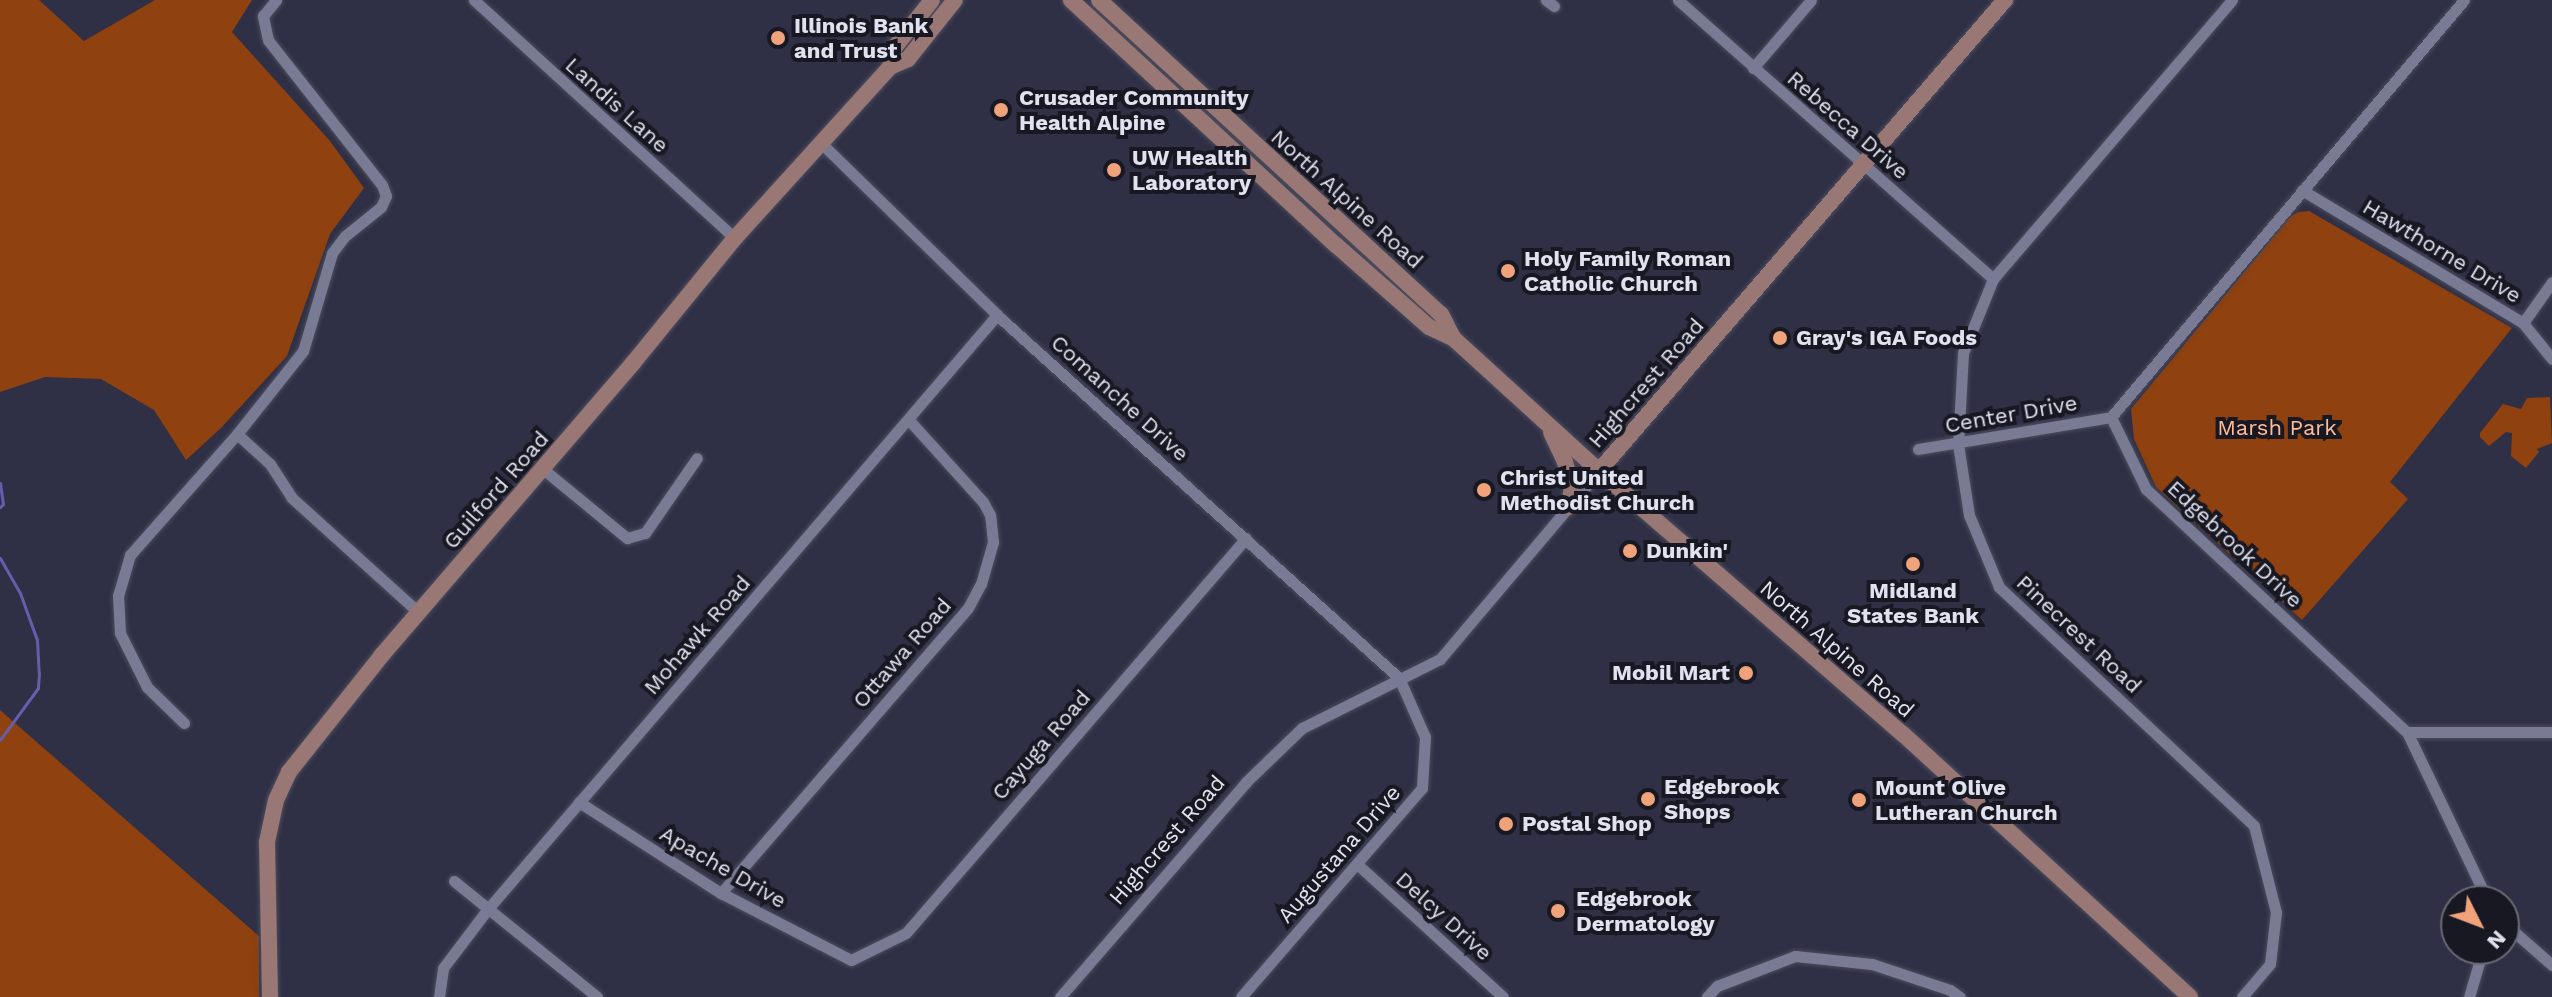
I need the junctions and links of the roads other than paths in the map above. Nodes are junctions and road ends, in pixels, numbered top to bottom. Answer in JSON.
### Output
{"nodes":[{"id":1,"x":276,"y":0,"type":"edge"},
{"id":2,"x":474,"y":0,"type":"edge"},
{"id":3,"x":932,"y":0,"type":"edge"},
{"id":4,"x":955,"y":0,"type":"edge"},
{"id":5,"x":1071,"y":0,"type":"edge"},
{"id":6,"x":1099,"y":0,"type":"edge"},
{"id":7,"x":1678,"y":0,"type":"edge"},
{"id":8,"x":1811,"y":0,"type":"edge"},
{"id":9,"x":2005,"y":0,"type":"edge"},
{"id":10,"x":2232,"y":0,"type":"edge"},
{"id":11,"x":2464,"y":0,"type":"edge"},
{"id":12,"x":890,"y":67,"type":"junction"},
{"id":13,"x":1753,"y":68,"type":"junction"},
{"id":14,"x":820,"y":142,"type":"junction"},
{"id":15,"x":1863,"y":165,"type":"junction"},
{"id":16,"x":2302,"y":190,"type":"junction"},
{"id":17,"x":735,"y":238,"type":"junction"},
{"id":18,"x":1993,"y":279,"type":"junction"},
{"id":19,"x":2552,"y":282,"type":"edge"},
{"id":20,"x":997,"y":315,"type":"junction"},
{"id":21,"x":2523,"y":323,"type":"junction"},
{"id":22,"x":1453,"y":338,"type":"junction"},
{"id":23,"x":2552,"y":359,"type":"edge"},
{"id":24,"x":2111,"y":417,"type":"junction"},
{"id":25,"x":909,"y":420,"type":"junction"},
{"id":26,"x":1546,"y":423,"type":"junction"},
{"id":27,"x":237,"y":434,"type":"junction"},
{"id":28,"x":1958,"y":444,"type":"junction"},
{"id":29,"x":1918,"y":449,"type":"dead end"},
{"id":30,"x":697,"y":458,"type":"dead end"},
{"id":31,"x":543,"y":469,"type":"junction"},
{"id":32,"x":1599,"y":471,"type":"junction"},
{"id":33,"x":1569,"y":507,"type":"junction"},
{"id":34,"x":1246,"y":538,"type":"junction"},
{"id":35,"x":418,"y":612,"type":"junction"},
{"id":36,"x":1399,"y":678,"type":"junction"},
{"id":37,"x":184,"y":723,"type":"dead end"},
{"id":38,"x":2407,"y":732,"type":"junction"},
{"id":39,"x":2552,"y":732,"type":"edge"},
{"id":40,"x":579,"y":802,"type":"junction"},
{"id":41,"x":1357,"y":864,"type":"junction"},
{"id":42,"x":454,"y":881,"type":"dead end"},
{"id":43,"x":2480,"y":885,"type":"edge"},
{"id":44,"x":721,"y":893,"type":"junction"},
{"id":45,"x":487,"y":910,"type":"junction"},
{"id":46,"x":2520,"y":937,"type":"edge"},
{"id":47,"x":851,"y":960,"type":"joint"},
{"id":48,"x":2478,"y":965,"type":"edge"},
{"id":49,"x":2552,"y":965,"type":"edge"},
{"id":50,"x":439,"y":992,"type":"edge"},
{"id":51,"x":270,"y":997,"type":"edge"},
{"id":52,"x":597,"y":997,"type":"edge"},
{"id":53,"x":1060,"y":997,"type":"edge"},
{"id":54,"x":1241,"y":997,"type":"edge"},
{"id":55,"x":1503,"y":997,"type":"edge"},
{"id":56,"x":1707,"y":997,"type":"edge"},
{"id":57,"x":1960,"y":997,"type":"edge"},
{"id":58,"x":2190,"y":997,"type":"edge"},
{"id":59,"x":2242,"y":997,"type":"edge"},
{"id":60,"x":2469,"y":997,"type":"edge"}],
"edges":[{"from":1,"to":27,"type":"street"},
{"from":2,"to":17,"type":"street","name":"Landis Lane"},
{"from":3,"to":12,"type":"main road","name":"Guilford Road"},
{"from":4,"to":12,"type":"main road","name":"Guilford Road"},
{"from":5,"to":22,"type":"main road","name":"North Alpine Road"},
{"from":6,"to":22,"type":"main road","name":"North Alpine Road"},
{"from":7,"to":13,"type":"street","name":"Rebecca Drive"},
{"from":8,"to":13,"type":"street"},
{"from":9,"to":15,"type":"main road","name":"Highcrest Road"},
{"from":10,"to":18,"type":"street","name":"Pinecrest Road"},
{"from":11,"to":16,"type":"street"},
{"from":12,"to":14,"type":"main road","name":"Guilford Road"},
{"from":13,"to":15,"type":"street","name":"Rebecca Drive"},
{"from":14,"to":17,"type":"main road","name":"Guilford Road"},
{"from":14,"to":20,"type":"street","name":"Comanche Drive"},
{"from":15,"to":18,"type":"street","name":"Rebecca Drive"},
{"from":15,"to":32,"type":"main road","name":"Highcrest Road"},
{"from":16,"to":21,"type":"street","name":"Hawthorne Drive"},
{"from":16,"to":24,"type":"street"},
{"from":17,"to":31,"type":"main road","name":"Guilford Road"},
{"from":18,"to":28,"type":"street","name":"Pinecrest Road"},
{"from":19,"to":21,"type":"street"},
{"from":20,"to":25,"type":"street","name":"Mohawk Road"},
{"from":20,"to":34,"type":"street","name":"Comanche Drive"},
{"from":21,"to":23,"type":"street","name":"Hawthorne Drive"},
{"from":22,"to":26,"type":"main road","name":"North Alpine Road"},
{"from":24,"to":28,"type":"street","name":"Center Drive"},
{"from":24,"to":38,"type":"street","name":"Edgebrook Drive"},
{"from":25,"to":40,"type":"street","name":"Mohawk Road"},
{"from":25,"to":44,"type":"street","name":"Ottawa Road"},
{"from":26,"to":32,"type":"main road","name":"North Alpine Road"},
{"from":26,"to":33,"type":"main road"},
{"from":27,"to":35,"type":"street"},
{"from":27,"to":37,"type":"street"},
{"from":28,"to":29,"type":"street","name":"Center Drive"},
{"from":28,"to":59,"type":"street","name":"Pinecrest Road"},
{"from":30,"to":31,"type":"street"},
{"from":31,"to":35,"type":"main road","name":"Guilford Road"},
{"from":32,"to":33,"type":"street","name":"Highcrest Road"},
{"from":32,"to":58,"type":"main road","name":"North Alpine Road"},
{"from":33,"to":36,"type":"street","name":"Highcrest Road"},
{"from":34,"to":36,"type":"street","name":"Comanche Drive"},
{"from":34,"to":47,"type":"street","name":"Cayuga Road"},
{"from":35,"to":51,"type":"main road","name":"Guilford Road"},
{"from":36,"to":41,"type":"street","name":"Augustana Drive"},
{"from":36,"to":53,"type":"street","name":"Highcrest Road"},
{"from":38,"to":39,"type":"street"},
{"from":38,"to":43,"type":"street","name":"Edgebrook Drive"},
{"from":40,"to":44,"type":"street","name":"Apache Drive"},
{"from":40,"to":45,"type":"street","name":"Mohawk Road"},
{"from":41,"to":54,"type":"street","name":"Augustana Drive"},
{"from":41,"to":55,"type":"street","name":"Delcy Drive"},
{"from":42,"to":45,"type":"street"},
{"from":44,"to":47,"type":"street","name":"Apache Drive"},
{"from":45,"to":50,"type":"street","name":"Mohawk Road"},
{"from":45,"to":52,"type":"street"},
{"from":46,"to":49,"type":"street"},
{"from":48,"to":60,"type":"street"},
{"from":56,"to":57,"type":"street"}]}
